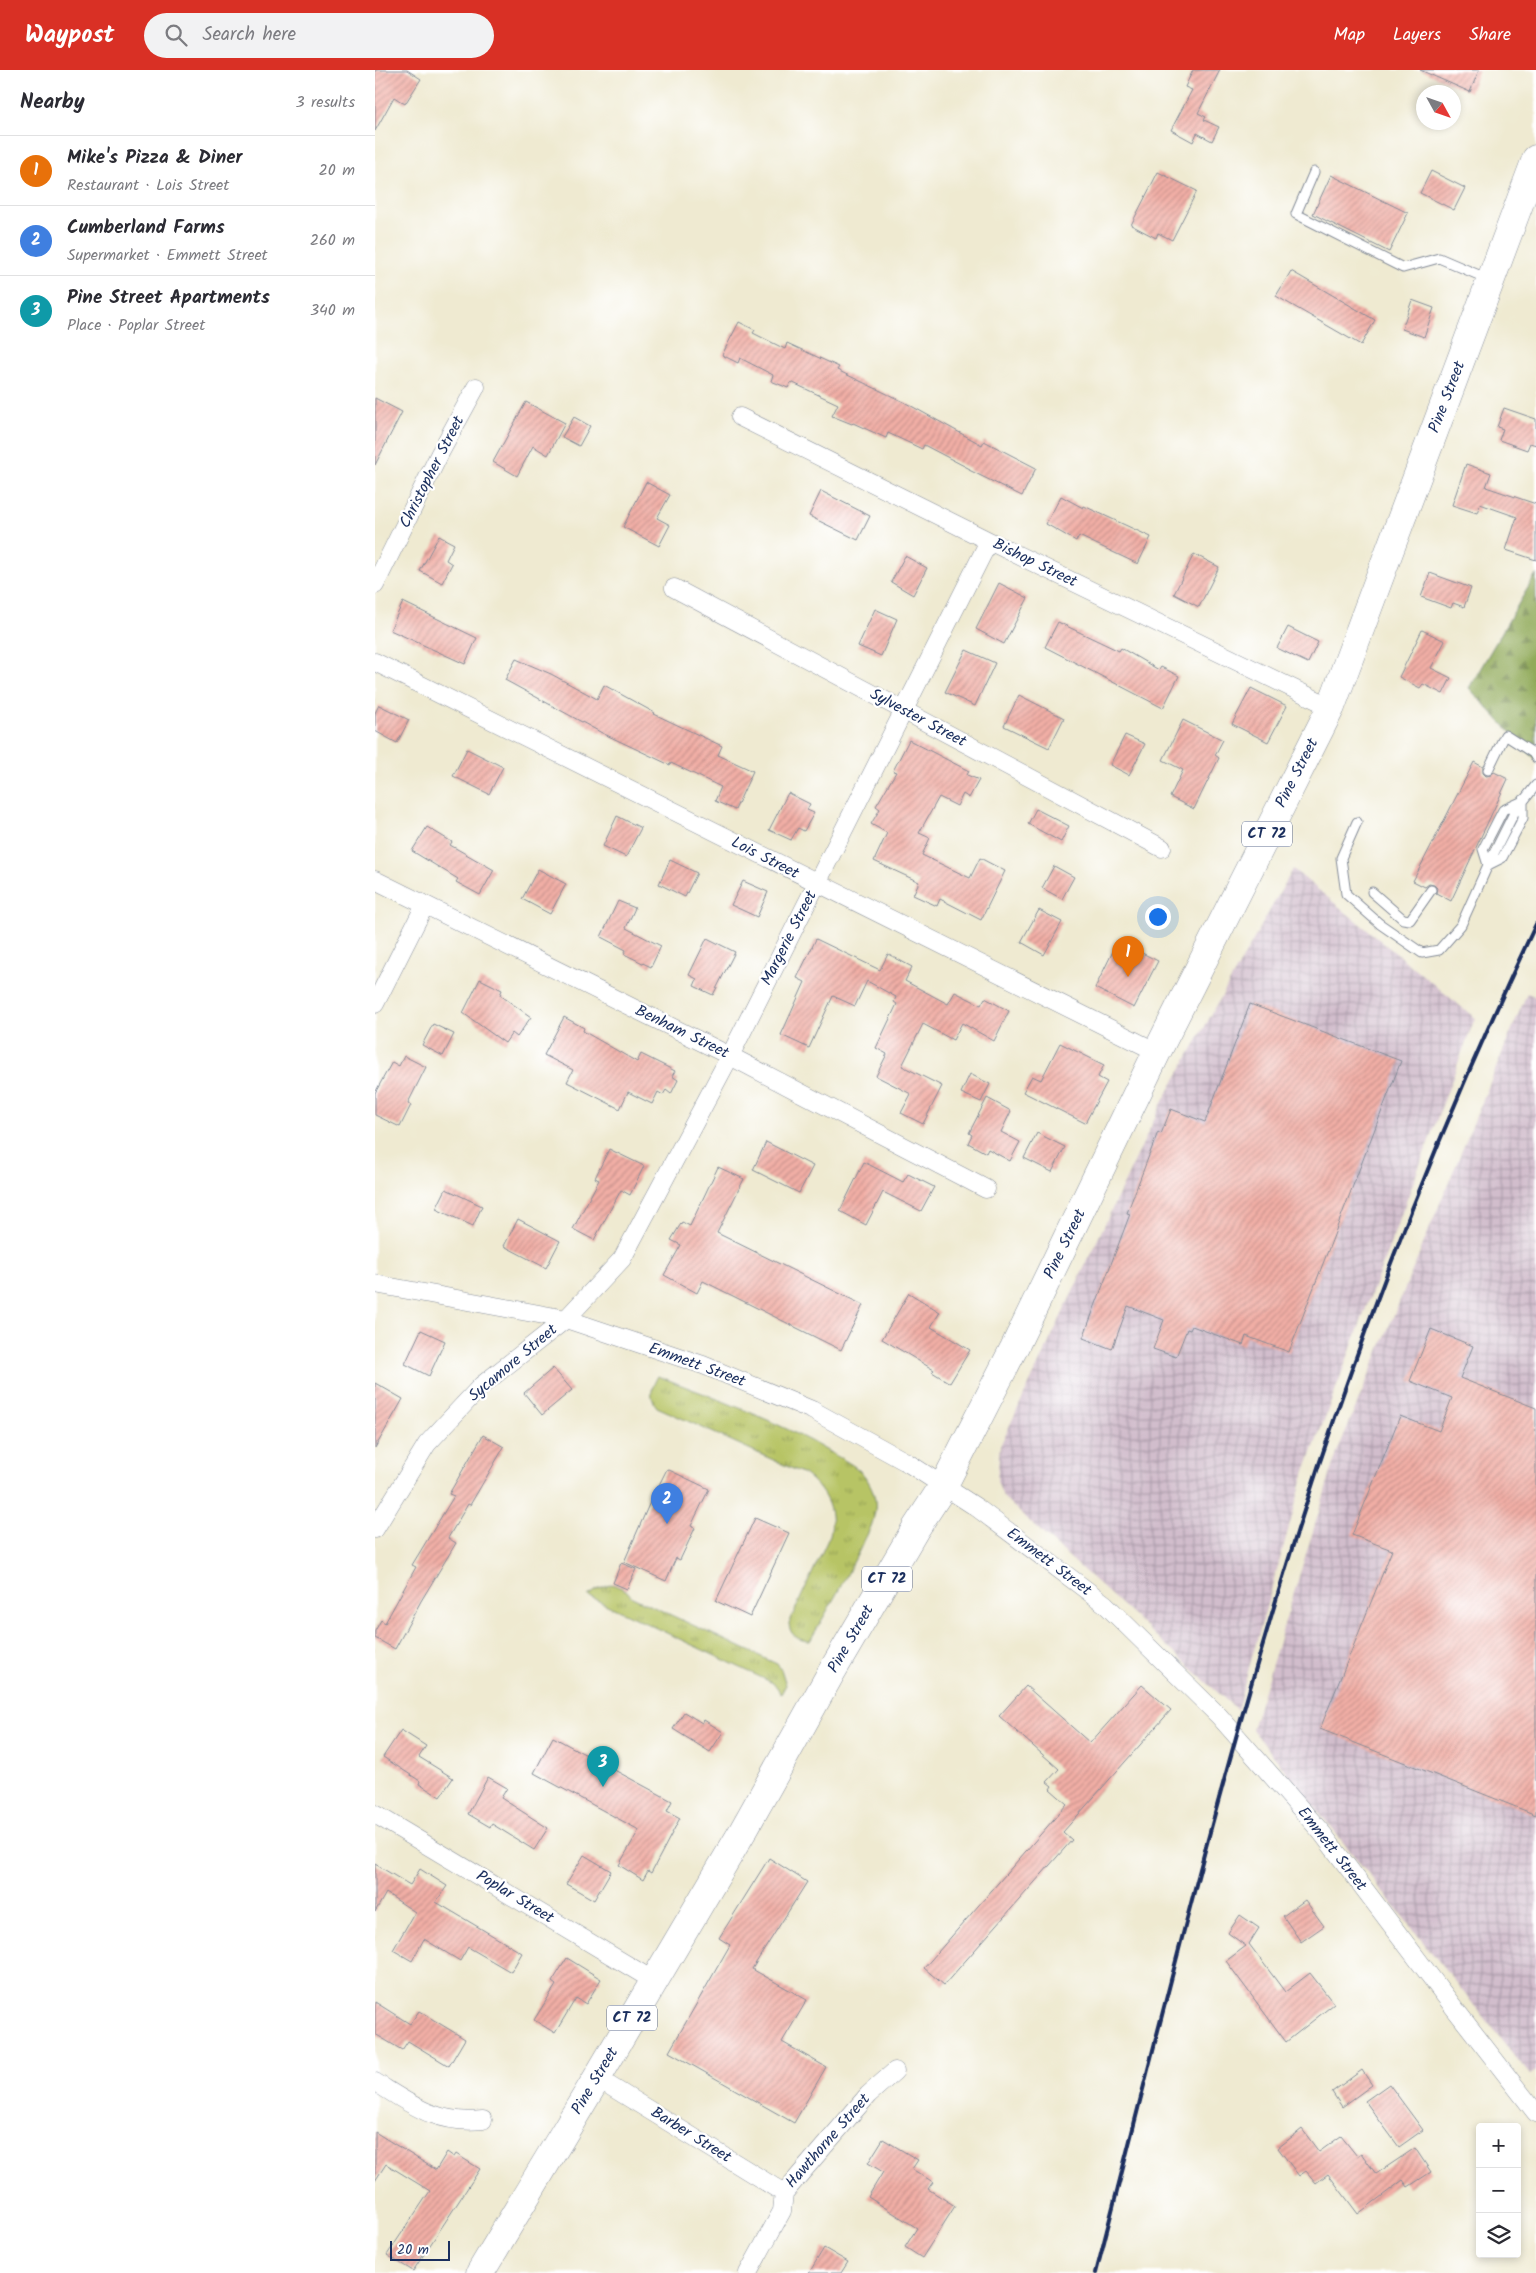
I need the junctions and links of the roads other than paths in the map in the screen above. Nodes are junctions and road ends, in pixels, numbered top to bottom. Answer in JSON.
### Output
{"nodes":[{"id":1,"x":1536,"y":159,"type":"edge"},
{"id":2,"x":1314,"y":172,"type":"dead end"},
{"id":3,"x":1490,"y":280,"type":"junction"},
{"id":4,"x":477,"y":387,"type":"dead end"},
{"id":5,"x":740,"y":417,"type":"dead end"},
{"id":6,"x":989,"y":541,"type":"junction"},
{"id":7,"x":375,"y":585,"type":"edge"},
{"id":8,"x":673,"y":588,"type":"dead end"},
{"id":9,"x":375,"y":662,"type":"edge"},
{"id":10,"x":1331,"y":707,"type":"junction"},
{"id":11,"x":905,"y":712,"type":"junction"},
{"id":12,"x":1536,"y":758,"type":"edge"},
{"id":13,"x":1488,"y":770,"type":"dead end"},
{"id":14,"x":1536,"y":785,"type":"edge"},
{"id":15,"x":1523,"y":800,"type":"junction"},
{"id":16,"x":1357,"y":822,"type":"dead end"},
{"id":17,"x":1162,"y":848,"type":"dead end"},
{"id":18,"x":1488,"y":865,"type":"junction"},
{"id":19,"x":375,"y":880,"type":"edge"},
{"id":20,"x":817,"y":883,"type":"junction"},
{"id":21,"x":1431,"y":890,"type":"dead end"},
{"id":22,"x":1372,"y":892,"type":"dead end"},
{"id":23,"x":425,"y":906,"type":"junction"},
{"id":24,"x":375,"y":1004,"type":"edge"},
{"id":25,"x":1157,"y":1052,"type":"junction"},
{"id":26,"x":730,"y":1056,"type":"junction"},
{"id":27,"x":986,"y":1189,"type":"dead end"},
{"id":28,"x":375,"y":1284,"type":"edge"},
{"id":29,"x":566,"y":1320,"type":"junction"},
{"id":30,"x":944,"y":1486,"type":"junction"},
{"id":31,"x":375,"y":1529,"type":"edge"},
{"id":32,"x":375,"y":1814,"type":"edge"},
{"id":33,"x":654,"y":1981,"type":"junction"},
{"id":34,"x":895,"y":2071,"type":"dead end"},
{"id":35,"x":597,"y":2078,"type":"junction"},
{"id":36,"x":375,"y":2082,"type":"edge"},
{"id":37,"x":1536,"y":2113,"type":"edge"},
{"id":38,"x":483,"y":2120,"type":"dead end"},
{"id":39,"x":784,"y":2192,"type":"junction"},
{"id":40,"x":480,"y":2273,"type":"edge"},
{"id":41,"x":748,"y":2273,"type":"edge"}],
"edges":[{"from":1,"to":3,"type":"highway","name":"Pine Street","number":"CT 72"},
{"from":2,"to":3,"type":"lane"},
{"from":3,"to":10,"type":"highway","name":"Pine Street","number":"CT 72"},
{"from":4,"to":7,"type":"street","name":"Christopher Street"},
{"from":5,"to":6,"type":"street","name":"Bishop Street"},
{"from":6,"to":10,"type":"street","name":"Bishop Street"},
{"from":6,"to":11,"type":"street","name":"Margerie Street"},
{"from":8,"to":11,"type":"street","name":"Sylvester Street"},
{"from":9,"to":20,"type":"street","name":"Lois Street"},
{"from":10,"to":25,"type":"highway","name":"Pine Street","number":"CT 72"},
{"from":11,"to":17,"type":"street","name":"Sylvester Street"},
{"from":11,"to":20,"type":"street","name":"Margerie Street"},
{"from":12,"to":13,"type":"lane"},
{"from":14,"to":15,"type":"lane"},
{"from":15,"to":18,"type":"lane"},
{"from":15,"to":18,"type":"lane"},
{"from":16,"to":18,"type":"lane"},
{"from":19,"to":23,"type":"street","name":"Benham Street"},
{"from":20,"to":25,"type":"street","name":"Lois Street"},
{"from":20,"to":26,"type":"street","name":"Margerie Street"},
{"from":21,"to":22,"type":"lane"},
{"from":23,"to":24,"type":"street"},
{"from":23,"to":26,"type":"street","name":"Benham Street"},
{"from":25,"to":30,"type":"highway","name":"Pine Street","number":"CT 72"},
{"from":26,"to":27,"type":"street","name":"Benham Street"},
{"from":26,"to":29,"type":"street","name":"Margerie Street"},
{"from":28,"to":29,"type":"street","name":"Emmett Street"},
{"from":29,"to":30,"type":"street","name":"Emmett Street"},
{"from":29,"to":31,"type":"street","name":"Sycamore Street"},
{"from":30,"to":33,"type":"highway","name":"Pine Street","number":"CT 72"},
{"from":30,"to":37,"type":"street","name":"Emmett Street"},
{"from":32,"to":33,"type":"street","name":"Poplar Street"},
{"from":33,"to":35,"type":"highway","name":"Pine Street","number":"CT 72"},
{"from":34,"to":39,"type":"street","name":"Hawthorne Street"},
{"from":35,"to":39,"type":"street","name":"Barber Street"},
{"from":35,"to":40,"type":"highway","name":"Pine Street","number":"CT 72"},
{"from":36,"to":38,"type":"street"},
{"from":39,"to":41,"type":"street","name":"Hawthorne Street"}]}
